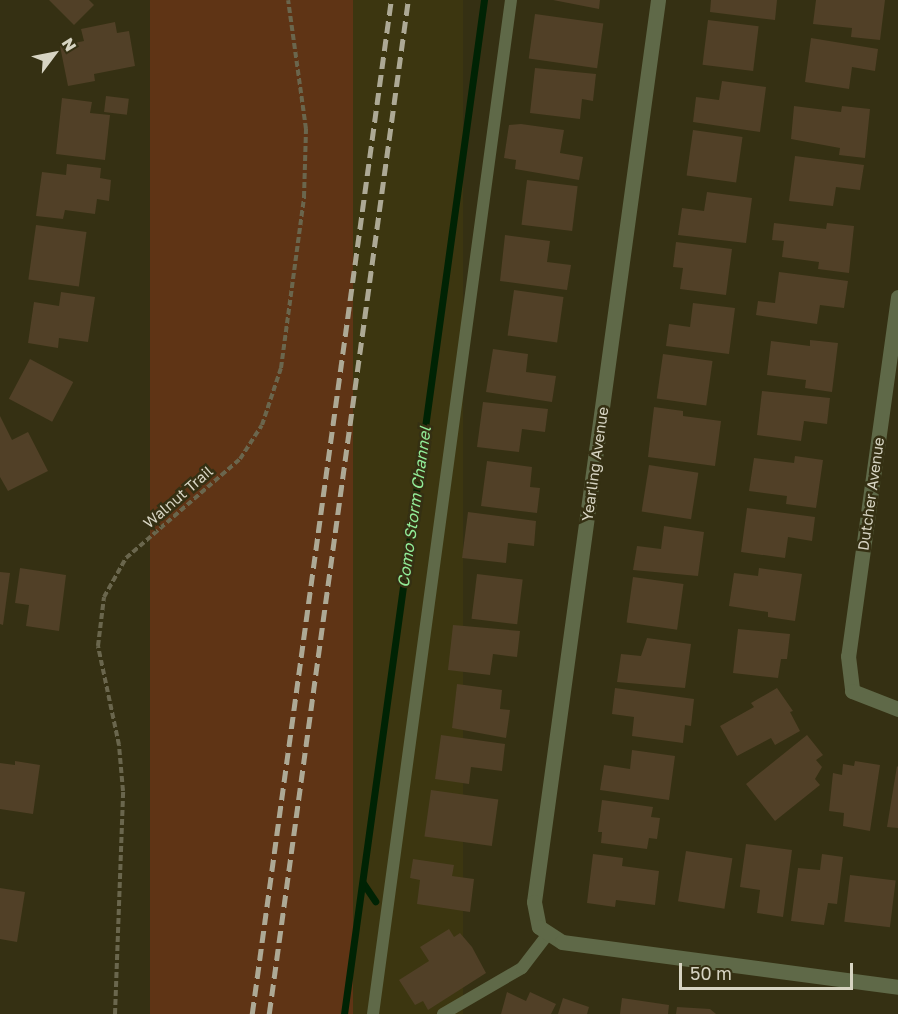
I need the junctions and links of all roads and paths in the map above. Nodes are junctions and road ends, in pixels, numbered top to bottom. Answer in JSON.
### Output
{"nodes":[{"id":1,"x":288,"y":0,"type":"edge"},
{"id":2,"x":511,"y":0,"type":"edge"},
{"id":3,"x":658,"y":0,"type":"edge"},
{"id":4,"x":898,"y":297,"type":"edge"},
{"id":5,"x":898,"y":709,"type":"edge"},
{"id":6,"x":544,"y":930,"type":"junction"},
{"id":7,"x":898,"y":987,"type":"edge"},
{"id":8,"x":115,"y":1014,"type":"edge"},
{"id":9,"x":373,"y":1014,"type":"edge"},
{"id":10,"x":443,"y":1014,"type":"edge"}],
"edges":[{"from":1,"to":8,"type":"path","name":"Walnut Trail"},
{"from":2,"to":9,"type":"lane"},
{"from":3,"to":6,"type":"street","name":"Yearling Avenue"},
{"from":4,"to":5,"type":"street","name":"Dutcher Avenue"},
{"from":6,"to":7,"type":"street"},
{"from":6,"to":10,"type":"lane"}]}
